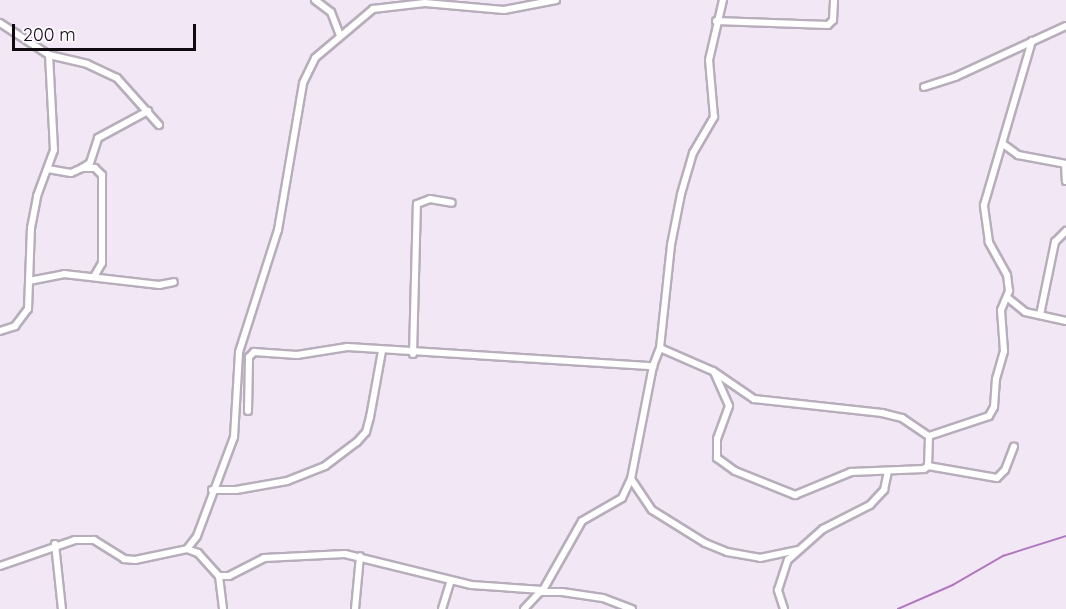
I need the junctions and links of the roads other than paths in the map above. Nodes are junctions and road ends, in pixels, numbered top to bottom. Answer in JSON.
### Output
{"nodes":[{"id":1,"x":315,"y":0,"type":"edge"},
{"id":2,"x":556,"y":0,"type":"edge"},
{"id":3,"x":723,"y":0,"type":"edge"},
{"id":4,"x":834,"y":0,"type":"edge"},
{"id":5,"x":716,"y":21,"type":"junction"},
{"id":6,"x":0,"y":23,"type":"edge"},
{"id":7,"x":1066,"y":26,"type":"edge"},
{"id":8,"x":340,"y":35,"type":"junction"},
{"id":9,"x":1032,"y":41,"type":"junction"},
{"id":10,"x":49,"y":55,"type":"junction"},
{"id":11,"x":924,"y":87,"type":"dead end"},
{"id":12,"x":148,"y":111,"type":"junction"},
{"id":13,"x":159,"y":126,"type":"dead end"},
{"id":14,"x":1003,"y":144,"type":"junction"},
{"id":15,"x":1065,"y":164,"type":"edge"},
{"id":16,"x":82,"y":168,"type":"junction"},
{"id":17,"x":48,"y":169,"type":"junction"},
{"id":18,"x":1066,"y":181,"type":"edge"},
{"id":19,"x":452,"y":203,"type":"dead end"},
{"id":20,"x":1066,"y":231,"type":"edge"},
{"id":21,"x":95,"y":275,"type":"junction"},
{"id":22,"x":29,"y":281,"type":"junction"},
{"id":23,"x":174,"y":282,"type":"dead end"},
{"id":24,"x":1008,"y":298,"type":"junction"},
{"id":25,"x":1040,"y":315,"type":"junction"},
{"id":26,"x":1066,"y":321,"type":"edge"},
{"id":27,"x":0,"y":331,"type":"edge"},
{"id":28,"x":660,"y":348,"type":"junction"},
{"id":29,"x":382,"y":351,"type":"junction"},
{"id":30,"x":413,"y":354,"type":"junction"},
{"id":31,"x":653,"y":366,"type":"junction"},
{"id":32,"x":713,"y":371,"type":"junction"},
{"id":33,"x":249,"y":411,"type":"dead end"},
{"id":34,"x":929,"y":436,"type":"junction"},
{"id":35,"x":1014,"y":447,"type":"dead end"},
{"id":36,"x":928,"y":466,"type":"junction"},
{"id":37,"x":888,"y":471,"type":"junction"},
{"id":38,"x":631,"y":479,"type":"junction"},
{"id":39,"x":212,"y":490,"type":"junction"},
{"id":40,"x":55,"y":544,"type":"junction"},
{"id":41,"x":187,"y":549,"type":"junction"},
{"id":42,"x":797,"y":550,"type":"junction"},
{"id":43,"x":360,"y":556,"type":"junction"},
{"id":44,"x":0,"y":566,"type":"edge"},
{"id":45,"x":219,"y":576,"type":"junction"},
{"id":46,"x":451,"y":580,"type":"junction"},
{"id":47,"x":540,"y":592,"type":"junction"},
{"id":48,"x":610,"y":600,"type":"junction"},
{"id":49,"x":62,"y":609,"type":"edge"},
{"id":50,"x":223,"y":609,"type":"edge"},
{"id":51,"x":355,"y":609,"type":"edge"},
{"id":52,"x":442,"y":609,"type":"edge"},
{"id":53,"x":524,"y":609,"type":"edge"},
{"id":54,"x":610,"y":609,"type":"edge"},
{"id":55,"x":632,"y":609,"type":"edge"},
{"id":56,"x":784,"y":609,"type":"edge"}],
"edges":[{"from":1,"to":8,"type":"street"},
{"from":2,"to":8,"type":"street"},
{"from":3,"to":5,"type":"street"},
{"from":4,"to":5,"type":"street"},
{"from":5,"to":28,"type":"street"},
{"from":6,"to":10,"type":"street"},
{"from":7,"to":9,"type":"street"},
{"from":8,"to":39,"type":"street"},
{"from":9,"to":11,"type":"street"},
{"from":9,"to":14,"type":"street"},
{"from":10,"to":12,"type":"street"},
{"from":10,"to":17,"type":"street"},
{"from":12,"to":13,"type":"street"},
{"from":12,"to":16,"type":"street"},
{"from":14,"to":15,"type":"street"},
{"from":14,"to":24,"type":"street"},
{"from":15,"to":18,"type":"street"},
{"from":16,"to":17,"type":"street"},
{"from":16,"to":21,"type":"street"},
{"from":17,"to":22,"type":"street"},
{"from":19,"to":30,"type":"street"},
{"from":20,"to":25,"type":"street"},
{"from":21,"to":22,"type":"street"},
{"from":21,"to":23,"type":"street"},
{"from":22,"to":27,"type":"street"},
{"from":24,"to":25,"type":"street"},
{"from":24,"to":34,"type":"street"},
{"from":25,"to":26,"type":"street"},
{"from":28,"to":31,"type":"street"},
{"from":28,"to":32,"type":"street"},
{"from":29,"to":30,"type":"street"},
{"from":29,"to":33,"type":"street"},
{"from":29,"to":39,"type":"street"},
{"from":30,"to":31,"type":"street"},
{"from":31,"to":38,"type":"street"},
{"from":32,"to":34,"type":"street"},
{"from":32,"to":37,"type":"street"},
{"from":34,"to":36,"type":"street"},
{"from":35,"to":36,"type":"street"},
{"from":36,"to":37,"type":"street"},
{"from":37,"to":42,"type":"street"},
{"from":38,"to":42,"type":"street"},
{"from":38,"to":47,"type":"street"},
{"from":39,"to":41,"type":"street"},
{"from":40,"to":41,"type":"street"},
{"from":40,"to":44,"type":"street"},
{"from":40,"to":49,"type":"street"},
{"from":41,"to":45,"type":"street"},
{"from":42,"to":56,"type":"street"},
{"from":43,"to":45,"type":"street"},
{"from":43,"to":46,"type":"street"},
{"from":43,"to":51,"type":"street"},
{"from":45,"to":50,"type":"street"},
{"from":46,"to":47,"type":"street"},
{"from":46,"to":52,"type":"street"},
{"from":47,"to":48,"type":"street"},
{"from":47,"to":53,"type":"street"},
{"from":48,"to":54,"type":"street"},
{"from":48,"to":55,"type":"street"}]}
